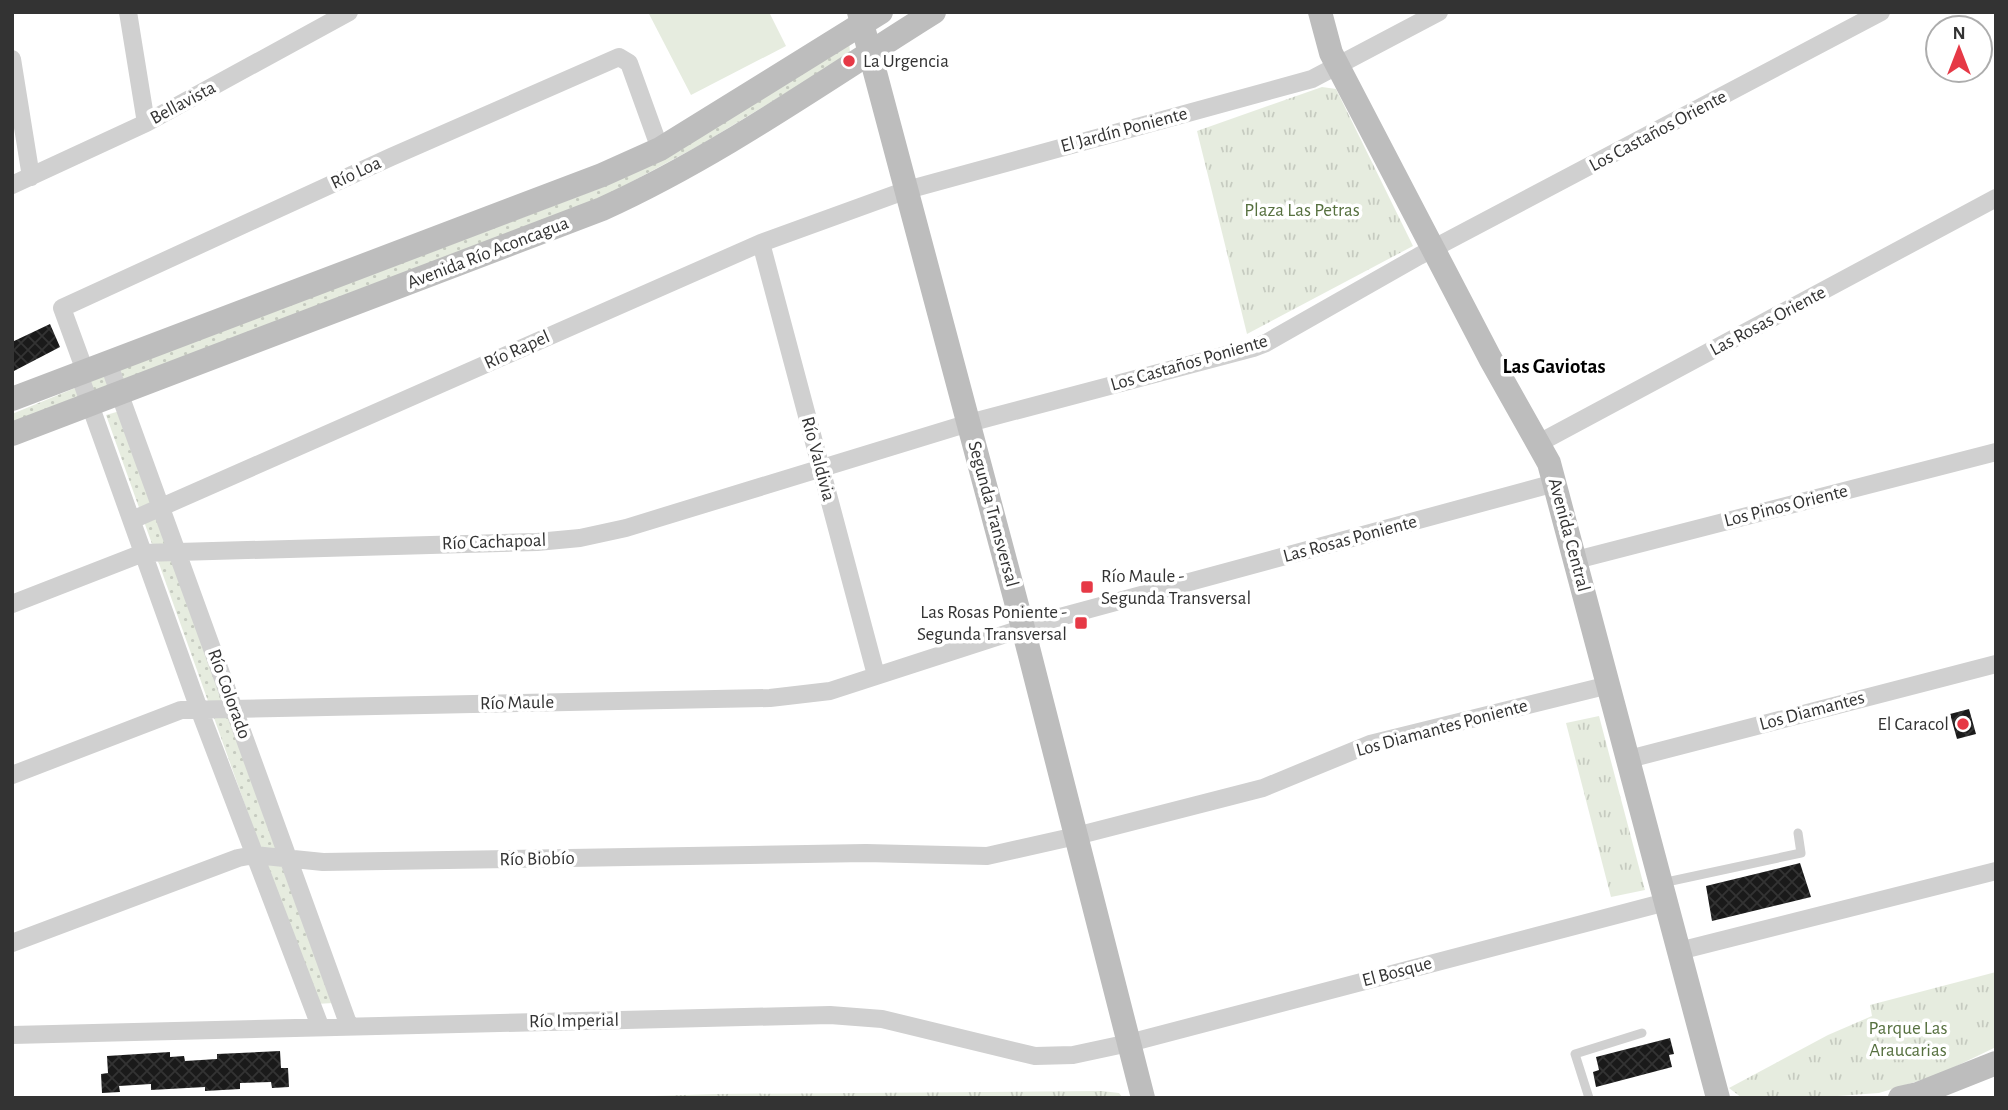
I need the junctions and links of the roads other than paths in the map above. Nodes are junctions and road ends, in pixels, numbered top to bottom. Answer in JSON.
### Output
{"nodes":[{"id":1,"x":128,"y":12,"type":"edge"},
{"id":2,"x":349,"y":12,"type":"edge"},
{"id":3,"x":934,"y":12,"type":"edge"},
{"id":4,"x":1320,"y":12,"type":"edge"},
{"id":5,"x":1438,"y":12,"type":"edge"},
{"id":6,"x":1881,"y":12,"type":"edge"},
{"id":7,"x":867,"y":16,"type":"edge"},
{"id":8,"x":870,"y":52,"type":"junction"},
{"id":9,"x":12,"y":59,"type":"edge"},
{"id":10,"x":1338,"y":65,"type":"junction"},
{"id":11,"x":146,"y":122,"type":"junction"},
{"id":12,"x":660,"y":149,"type":"junction"},
{"id":13,"x":31,"y":177,"type":"junction"},
{"id":14,"x":12,"y":185,"type":"edge"},
{"id":15,"x":907,"y":190,"type":"junction"},
{"id":16,"x":1996,"y":198,"type":"edge"},
{"id":17,"x":761,"y":243,"type":"junction"},
{"id":18,"x":1434,"y":250,"type":"junction"},
{"id":19,"x":91,"y":369,"type":"junction"},
{"id":20,"x":119,"y":392,"type":"junction"},
{"id":21,"x":12,"y":399,"type":"edge"},
{"id":22,"x":90,"y":403,"type":"junction"},
{"id":23,"x":969,"y":423,"type":"junction"},
{"id":24,"x":12,"y":433,"type":"edge"},
{"id":25,"x":1539,"y":443,"type":"junction"},
{"id":26,"x":1996,"y":452,"type":"edge"},
{"id":27,"x":821,"y":470,"type":"junction"},
{"id":28,"x":1555,"y":483,"type":"junction"},
{"id":29,"x":160,"y":508,"type":"junction"},
{"id":30,"x":132,"y":520,"type":"junction"},
{"id":31,"x":177,"y":552,"type":"junction"},
{"id":32,"x":143,"y":553,"type":"junction"},
{"id":33,"x":1576,"y":560,"type":"junction"},
{"id":34,"x":12,"y":604,"type":"edge"},
{"id":35,"x":1023,"y":628,"type":"junction"},
{"id":36,"x":1996,"y":664,"type":"edge"},
{"id":37,"x":876,"y":676,"type":"junction"},
{"id":38,"x":1609,"y":685,"type":"junction"},
{"id":39,"x":234,"y":708,"type":"junction"},
{"id":40,"x":199,"y":709,"type":"junction"},
{"id":41,"x":1629,"y":758,"type":"junction"},
{"id":42,"x":12,"y":775,"type":"edge"},
{"id":43,"x":1798,"y":833,"type":"dead end"},
{"id":44,"x":1076,"y":836,"type":"junction"},
{"id":45,"x":254,"y":855,"type":"junction"},
{"id":46,"x":290,"y":858,"type":"junction"},
{"id":47,"x":1996,"y":871,"type":"edge"},
{"id":48,"x":1663,"y":893,"type":"junction"},
{"id":49,"x":12,"y":943,"type":"edge"},
{"id":50,"x":1679,"y":951,"type":"junction"},
{"id":51,"x":320,"y":1026,"type":"junction"},
{"id":52,"x":349,"y":1026,"type":"junction"},
{"id":53,"x":1642,"y":1033,"type":"dead end"},
{"id":54,"x":12,"y":1035,"type":"edge"},
{"id":55,"x":1129,"y":1043,"type":"junction"},
{"id":56,"x":1996,"y":1063,"type":"edge"},
{"id":57,"x":1143,"y":1098,"type":"edge"},
{"id":58,"x":1589,"y":1098,"type":"edge"},
{"id":59,"x":1718,"y":1098,"type":"edge"},
{"id":60,"x":1900,"y":1098,"type":"edge"}],
"edges":[{"from":1,"to":11,"type":"street"},
{"from":2,"to":11,"type":"street","name":"Bellavista"},
{"from":3,"to":8,"type":"street","name":"Avenida Río Aconcagua"},
{"from":4,"to":10,"type":"street","name":"Avenida Central"},
{"from":5,"to":10,"type":"street","name":"El Jardín Poniente"},
{"from":6,"to":18,"type":"street","name":"Los Castaños Oriente"},
{"from":7,"to":8,"type":"street","name":"Segunda Transversal"},
{"from":7,"to":12,"type":"street","name":"Avenida Río Aconcagua"},
{"from":8,"to":15,"type":"street","name":"Segunda Transversal"},
{"from":8,"to":20,"type":"street","name":"Avenida Río Aconcagua"},
{"from":9,"to":13,"type":"street"},
{"from":10,"to":15,"type":"street","name":"El Jardín Poniente"},
{"from":10,"to":18,"type":"street","name":"Avenida Central"},
{"from":11,"to":13,"type":"street","name":"Bellavista"},
{"from":12,"to":19,"type":"street","name":"Avenida Río Aconcagua"},
{"from":12,"to":19,"type":"street","name":"Río Loa"},
{"from":13,"to":14,"type":"street","name":"Bellavista"},
{"from":15,"to":17,"type":"street","name":"Río Rapel"},
{"from":15,"to":23,"type":"street","name":"Segunda Transversal"},
{"from":16,"to":25,"type":"street","name":"Las Rosas Oriente"},
{"from":17,"to":27,"type":"street","name":"Río Valdivia"},
{"from":17,"to":29,"type":"street","name":"Río Rapel"},
{"from":18,"to":23,"type":"street","name":"Los Castaños Poniente"},
{"from":18,"to":25,"type":"street","name":"Avenida Central"},
{"from":19,"to":20,"type":"street","name":"Río Colorado"},
{"from":19,"to":21,"type":"street","name":"Avenida Río Aconcagua"},
{"from":19,"to":22,"type":"street","name":"Río Colorado"},
{"from":20,"to":22,"type":"street","name":"Avenida Río Aconcagua"},
{"from":20,"to":29,"type":"street","name":"Río Colorado"},
{"from":22,"to":24,"type":"street","name":"Avenida Río Aconcagua"},
{"from":22,"to":30,"type":"street","name":"Río Colorado"},
{"from":23,"to":27,"type":"street","name":"Río Cachapoal"},
{"from":23,"to":35,"type":"street","name":"Segunda Transversal"},
{"from":25,"to":28,"type":"street","name":"Avenida Central"},
{"from":26,"to":33,"type":"street","name":"Los Pinos Oriente"},
{"from":27,"to":31,"type":"street","name":"Río Cachapoal"},
{"from":27,"to":37,"type":"street","name":"Río Valdivia"},
{"from":28,"to":33,"type":"street","name":"Avenida Central"},
{"from":28,"to":35,"type":"street","name":"Las Rosas Poniente"},
{"from":29,"to":30,"type":"street","name":"Río Rapel"},
{"from":29,"to":31,"type":"street","name":"Río Colorado"},
{"from":30,"to":32,"type":"street","name":"Río Colorado"},
{"from":31,"to":32,"type":"street","name":"Río Cachapoal"},
{"from":31,"to":39,"type":"street","name":"Río Colorado"},
{"from":32,"to":34,"type":"street","name":"Río Cachapoal"},
{"from":32,"to":40,"type":"street","name":"Río Colorado"},
{"from":33,"to":38,"type":"street","name":"Avenida Central"},
{"from":35,"to":37,"type":"street","name":"Río Maule"},
{"from":35,"to":44,"type":"street","name":"Segunda Transversal"},
{"from":36,"to":41,"type":"street","name":"Los Diamantes"},
{"from":37,"to":39,"type":"street","name":"Río Maule"},
{"from":38,"to":41,"type":"street","name":"Avenida Central"},
{"from":38,"to":44,"type":"street","name":"Los Diamantes Poniente"},
{"from":39,"to":40,"type":"street","name":"Río Maule"},
{"from":39,"to":46,"type":"street","name":"Río Colorado"},
{"from":40,"to":42,"type":"street","name":"Río Maule"},
{"from":40,"to":45,"type":"street","name":"Río Colorado"},
{"from":41,"to":48,"type":"street","name":"Avenida Central"},
{"from":43,"to":48,"type":"lane"},
{"from":44,"to":46,"type":"street","name":"Río Biobío"},
{"from":44,"to":55,"type":"street","name":"Segunda Transversal"},
{"from":45,"to":46,"type":"street","name":"Río Biobío"},
{"from":45,"to":49,"type":"street","name":"Río Biobío"},
{"from":45,"to":51,"type":"street","name":"Río Colorado"},
{"from":46,"to":52,"type":"street","name":"Río Colorado"},
{"from":47,"to":50,"type":"street"},
{"from":48,"to":50,"type":"street","name":"Avenida Central"},
{"from":48,"to":55,"type":"street","name":"El Bosque"},
{"from":50,"to":59,"type":"street","name":"Avenida Central"},
{"from":51,"to":52,"type":"street","name":"Río Imperial"},
{"from":51,"to":54,"type":"street","name":"Río Imperial"},
{"from":52,"to":55,"type":"street","name":"Río Imperial"},
{"from":53,"to":58,"type":"lane"},
{"from":55,"to":57,"type":"street","name":"Segunda Transversal"},
{"from":56,"to":60,"type":"street"}]}
